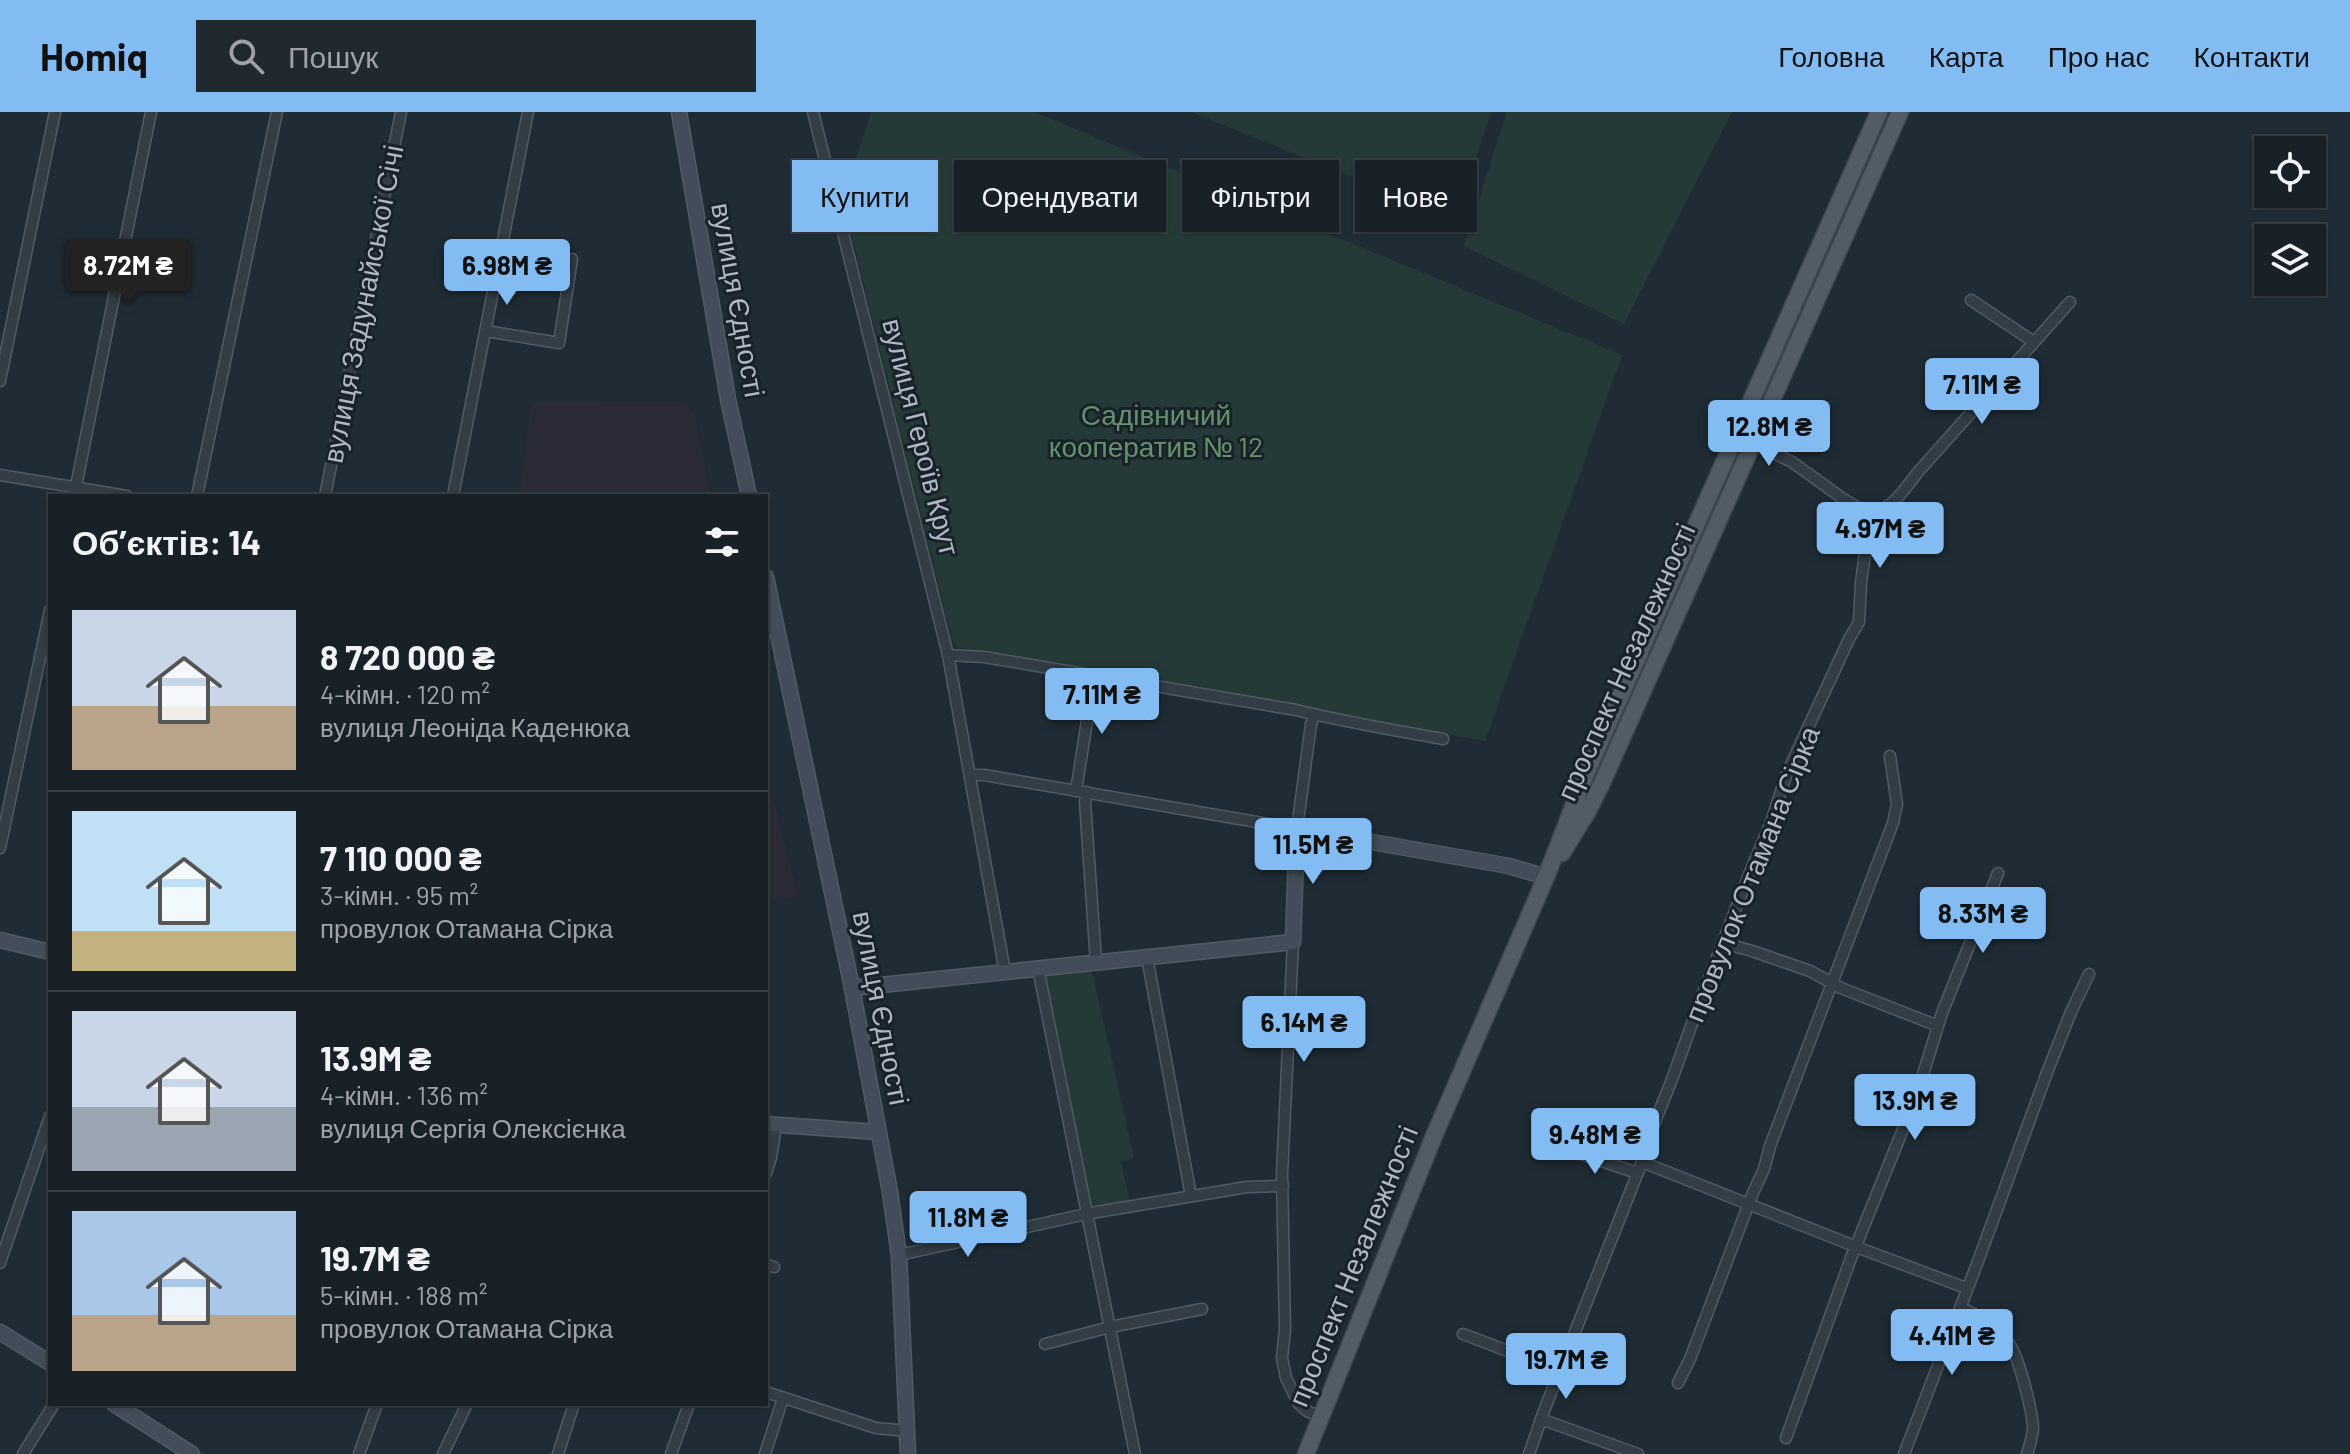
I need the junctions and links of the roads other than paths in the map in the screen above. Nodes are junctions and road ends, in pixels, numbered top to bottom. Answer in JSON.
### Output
{"nodes":[{"id":1,"x":55,"y":112,"type":"edge"},
{"id":2,"x":151,"y":112,"type":"edge"},
{"id":3,"x":277,"y":112,"type":"edge"},
{"id":4,"x":401,"y":112,"type":"edge"},
{"id":5,"x":528,"y":112,"type":"edge"},
{"id":6,"x":679,"y":112,"type":"edge"},
{"id":7,"x":813,"y":112,"type":"edge"},
{"id":8,"x":1879,"y":112,"type":"edge"},
{"id":9,"x":1900,"y":112,"type":"edge"},
{"id":10,"x":572,"y":259,"type":"dead end"},
{"id":11,"x":1971,"y":300,"type":"dead end"},
{"id":12,"x":2070,"y":302,"type":"dead end"},
{"id":13,"x":486,"y":331,"type":"junction"},
{"id":14,"x":2034,"y":342,"type":"junction"},
{"id":15,"x":0,"y":381,"type":"edge"},
{"id":16,"x":1736,"y":435,"type":"junction"},
{"id":17,"x":1753,"y":442,"type":"junction"},
{"id":18,"x":0,"y":475,"type":"edge"},
{"id":19,"x":74,"y":492,"type":"edge"},
{"id":20,"x":100,"y":494,"type":"edge"},
{"id":21,"x":197,"y":494,"type":"edge"},
{"id":22,"x":325,"y":494,"type":"edge"},
{"id":23,"x":453,"y":494,"type":"edge"},
{"id":24,"x":749,"y":494,"type":"edge"},
{"id":25,"x":1870,"y":515,"type":"junction"},
{"id":26,"x":768,"y":587,"type":"edge"},
{"id":27,"x":48,"y":620,"type":"edge"},
{"id":28,"x":948,"y":655,"type":"junction"},
{"id":29,"x":1094,"y":676,"type":"junction"},
{"id":30,"x":1314,"y":715,"type":"junction"},
{"id":31,"x":1443,"y":739,"type":"dead end"},
{"id":32,"x":1890,"y":756,"type":"dead end"},
{"id":33,"x":970,"y":775,"type":"junction"},
{"id":34,"x":1582,"y":783,"type":"junction"},
{"id":35,"x":1599,"y":790,"type":"junction"},
{"id":36,"x":1081,"y":792,"type":"junction"},
{"id":37,"x":1297,"y":829,"type":"junction"},
{"id":38,"x":0,"y":848,"type":"edge"},
{"id":39,"x":1998,"y":873,"type":"dead end"},
{"id":40,"x":1546,"y":877,"type":"junction"},
{"id":41,"x":0,"y":940,"type":"edge"},
{"id":42,"x":1293,"y":942,"type":"junction"},
{"id":43,"x":1723,"y":943,"type":"junction"},
{"id":44,"x":48,"y":952,"type":"edge"},
{"id":45,"x":1147,"y":957,"type":"junction"},
{"id":46,"x":1096,"y":962,"type":"junction"},
{"id":47,"x":1038,"y":968,"type":"junction"},
{"id":48,"x":1005,"y":972,"type":"junction"},
{"id":49,"x":2089,"y":974,"type":"dead end"},
{"id":50,"x":1833,"y":983,"type":"junction"},
{"id":51,"x":852,"y":988,"type":"junction"},
{"id":52,"x":1938,"y":1026,"type":"junction"},
{"id":53,"x":48,"y":1122,"type":"edge"},
{"id":54,"x":771,"y":1125,"type":"edge"},
{"id":55,"x":878,"y":1132,"type":"junction"},
{"id":56,"x":1566,"y":1149,"type":"dead end"},
{"id":57,"x":1642,"y":1162,"type":"junction"},
{"id":58,"x":768,"y":1167,"type":"edge"},
{"id":59,"x":1637,"y":1173,"type":"junction"},
{"id":60,"x":1283,"y":1186,"type":"junction"},
{"id":61,"x":1191,"y":1196,"type":"junction"},
{"id":62,"x":1749,"y":1204,"type":"junction"},
{"id":63,"x":1086,"y":1214,"type":"junction"},
{"id":64,"x":1856,"y":1246,"type":"junction"},
{"id":65,"x":899,"y":1255,"type":"junction"},
{"id":66,"x":0,"y":1263,"type":"edge"},
{"id":67,"x":1966,"y":1288,"type":"junction"},
{"id":68,"x":1960,"y":1308,"type":"junction"},
{"id":69,"x":1202,"y":1309,"type":"dead end"},
{"id":70,"x":1110,"y":1327,"type":"junction"},
{"id":71,"x":0,"y":1332,"type":"edge"},
{"id":72,"x":1463,"y":1334,"type":"dead end"},
{"id":73,"x":1045,"y":1344,"type":"dead end"},
{"id":74,"x":48,"y":1362,"type":"edge"},
{"id":75,"x":1560,"y":1371,"type":"junction"},
{"id":76,"x":1678,"y":1383,"type":"dead end"},
{"id":77,"x":768,"y":1393,"type":"edge"},
{"id":78,"x":783,"y":1398,"type":"junction"},
{"id":79,"x":53,"y":1406,"type":"edge"},
{"id":80,"x":117,"y":1406,"type":"edge"},
{"id":81,"x":376,"y":1406,"type":"edge"},
{"id":82,"x":466,"y":1406,"type":"edge"},
{"id":83,"x":573,"y":1406,"type":"edge"},
{"id":84,"x":688,"y":1406,"type":"edge"},
{"id":85,"x":1320,"y":1417,"type":"junction"},
{"id":86,"x":1541,"y":1419,"type":"junction"},
{"id":87,"x":908,"y":1431,"type":"junction"},
{"id":88,"x":1786,"y":1438,"type":"dead end"},
{"id":89,"x":23,"y":1454,"type":"edge"},
{"id":90,"x":192,"y":1454,"type":"edge"},
{"id":91,"x":359,"y":1454,"type":"edge"},
{"id":92,"x":443,"y":1454,"type":"edge"},
{"id":93,"x":558,"y":1454,"type":"edge"},
{"id":94,"x":671,"y":1454,"type":"edge"},
{"id":95,"x":765,"y":1454,"type":"edge"},
{"id":96,"x":908,"y":1454,"type":"edge"},
{"id":97,"x":1135,"y":1454,"type":"edge"},
{"id":98,"x":1306,"y":1454,"type":"edge"},
{"id":99,"x":1529,"y":1454,"type":"edge"},
{"id":100,"x":1638,"y":1454,"type":"edge"},
{"id":101,"x":1904,"y":1454,"type":"edge"},
{"id":102,"x":2027,"y":1454,"type":"edge"}],
"edges":[{"from":1,"to":15,"type":"street"},
{"from":2,"to":19,"type":"street"},
{"from":3,"to":21,"type":"street"},
{"from":4,"to":22,"type":"street","name":"вулиця Задунайської Січі"},
{"from":5,"to":13,"type":"street"},
{"from":6,"to":24,"type":"main road","name":"вулиця Єдності"},
{"from":7,"to":28,"type":"street","name":"вулиця Героїв Крут"},
{"from":8,"to":16,"type":"main road","name":"проспект Незалежності"},
{"from":9,"to":17,"type":"main road","name":"проспект Незалежності"},
{"from":10,"to":13,"type":"street"},
{"from":11,"to":14,"type":"street"},
{"from":12,"to":14,"type":"street"},
{"from":13,"to":23,"type":"street"},
{"from":14,"to":25,"type":"street"},
{"from":16,"to":17,"type":"street"},
{"from":16,"to":34,"type":"main road","name":"проспект Незалежності"},
{"from":17,"to":25,"type":"street"},
{"from":17,"to":35,"type":"main road","name":"проспект Незалежності"},
{"from":18,"to":19,"type":"street"},
{"from":19,"to":20,"type":"street"},
{"from":25,"to":43,"type":"street","name":"провулок Отамана Сірка"},
{"from":26,"to":51,"type":"main road","name":"вулиця Єдності"},
{"from":27,"to":38,"type":"street"},
{"from":28,"to":29,"type":"street"},
{"from":28,"to":33,"type":"street","name":"вулиця Героїв Крут"},
{"from":29,"to":30,"type":"street"},
{"from":29,"to":36,"type":"street"},
{"from":30,"to":31,"type":"street"},
{"from":30,"to":37,"type":"street"},
{"from":32,"to":50,"type":"street"},
{"from":33,"to":36,"type":"street"},
{"from":33,"to":48,"type":"street","name":"вулиця Героїв Крут"},
{"from":34,"to":35,"type":"main road"},
{"from":34,"to":40,"type":"main road","name":"проспект Незалежності"},
{"from":35,"to":40,"type":"main road","name":"проспект Незалежності"},
{"from":36,"to":37,"type":"street"},
{"from":36,"to":46,"type":"street"},
{"from":37,"to":40,"type":"main road"},
{"from":37,"to":42,"type":"main road"},
{"from":39,"to":52,"type":"street"},
{"from":40,"to":85,"type":"main road","name":"проспект Незалежності"},
{"from":41,"to":44,"type":"main road"},
{"from":42,"to":45,"type":"main road"},
{"from":42,"to":60,"type":"street"},
{"from":43,"to":50,"type":"street"},
{"from":43,"to":57,"type":"street","name":"провулок Отамана Сірка"},
{"from":45,"to":46,"type":"main road"},
{"from":45,"to":61,"type":"street"},
{"from":46,"to":47,"type":"main road"},
{"from":47,"to":48,"type":"main road"},
{"from":47,"to":63,"type":"street"},
{"from":48,"to":51,"type":"main road"},
{"from":49,"to":67,"type":"street"},
{"from":50,"to":52,"type":"street"},
{"from":50,"to":62,"type":"street"},
{"from":51,"to":55,"type":"main road","name":"вулиця Єдності"},
{"from":52,"to":64,"type":"street"},
{"from":53,"to":66,"type":"street"},
{"from":54,"to":55,"type":"main road"},
{"from":54,"to":58,"type":"street"},
{"from":55,"to":65,"type":"main road","name":"вулиця Єдності"},
{"from":56,"to":59,"type":"street"},
{"from":57,"to":59,"type":"street","name":"провулок Отамана Сірка"},
{"from":57,"to":62,"type":"street"},
{"from":59,"to":75,"type":"street","name":"провулок Отамана Сірка"},
{"from":60,"to":61,"type":"street"},
{"from":60,"to":85,"type":"street"},
{"from":61,"to":63,"type":"street"},
{"from":62,"to":64,"type":"street"},
{"from":62,"to":76,"type":"street"},
{"from":63,"to":65,"type":"street"},
{"from":63,"to":70,"type":"street"},
{"from":64,"to":67,"type":"street"},
{"from":64,"to":88,"type":"street"},
{"from":65,"to":87,"type":"main road","name":"вулиця Єдності"},
{"from":67,"to":68,"type":"street"},
{"from":68,"to":101,"type":"street"},
{"from":68,"to":102,"type":"street"},
{"from":69,"to":70,"type":"street"},
{"from":70,"to":73,"type":"street"},
{"from":70,"to":97,"type":"street"},
{"from":71,"to":74,"type":"main road"},
{"from":72,"to":75,"type":"street"},
{"from":75,"to":86,"type":"street","name":"провулок Отамана Сірка"},
{"from":77,"to":78,"type":"street"},
{"from":78,"to":87,"type":"street"},
{"from":78,"to":95,"type":"street"},
{"from":79,"to":89,"type":"street"},
{"from":80,"to":90,"type":"main road"},
{"from":81,"to":91,"type":"street"},
{"from":82,"to":92,"type":"street"},
{"from":83,"to":93,"type":"street"},
{"from":84,"to":94,"type":"street"},
{"from":85,"to":98,"type":"main road","name":"проспект Незалежності"},
{"from":86,"to":99,"type":"street","name":"провулок Отамана Сірка"},
{"from":86,"to":100,"type":"street"},
{"from":87,"to":96,"type":"main road","name":"вулиця Єдності"}]}
